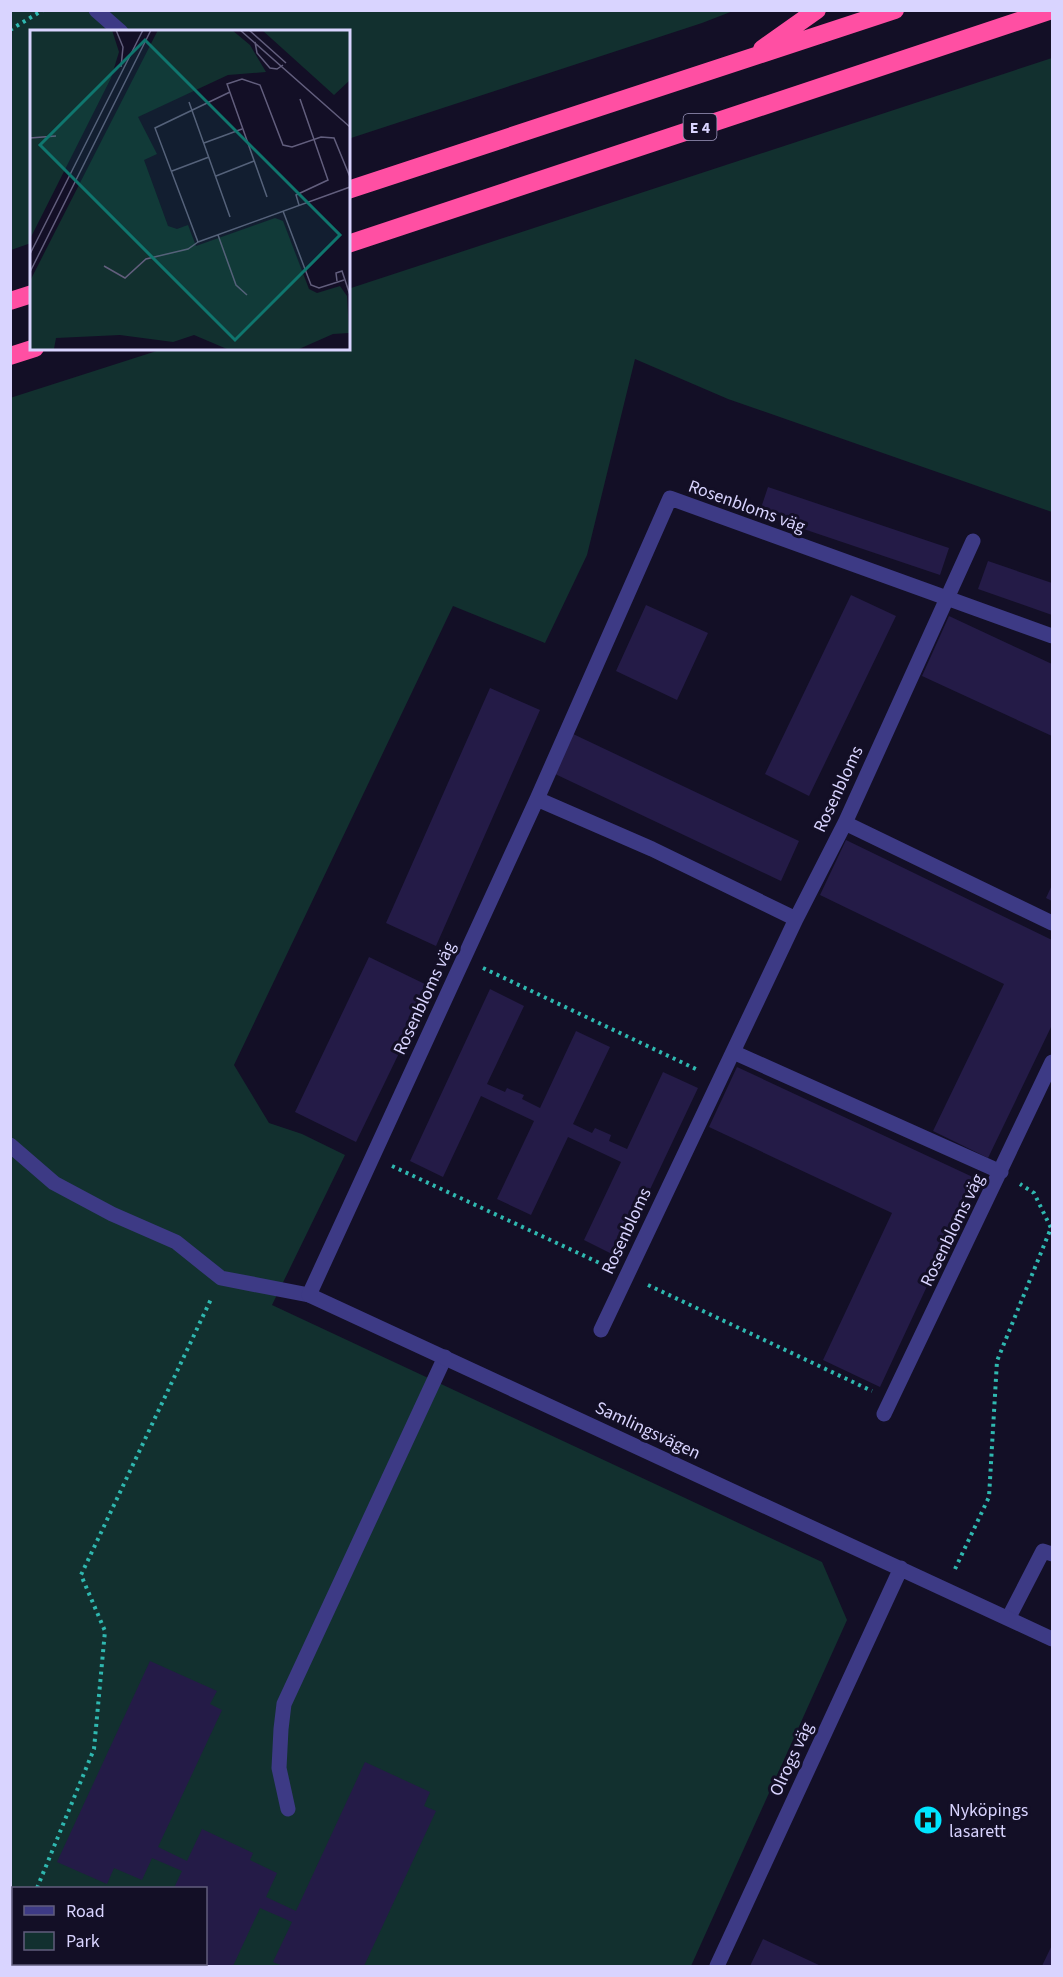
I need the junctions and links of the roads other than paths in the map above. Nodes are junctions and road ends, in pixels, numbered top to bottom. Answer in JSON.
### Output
{"nodes":[{"id":1,"x":96,"y":10,"type":"edge"},
{"id":2,"x":817,"y":10,"type":"edge"},
{"id":3,"x":895,"y":10,"type":"edge"},
{"id":4,"x":1052,"y":10,"type":"edge"},
{"id":5,"x":119,"y":30,"type":"edge"},
{"id":6,"x":745,"y":60,"type":"junction"},
{"id":7,"x":350,"y":189,"type":"edge"},
{"id":8,"x":350,"y":243,"type":"edge"},
{"id":9,"x":30,"y":295,"type":"edge"},
{"id":10,"x":10,"y":301,"type":"edge"},
{"id":11,"x":30,"y":350,"type":"edge"},
{"id":12,"x":10,"y":356,"type":"edge"},
{"id":13,"x":973,"y":541,"type":"dead end"},
{"id":14,"x":947,"y":598,"type":"junction"},
{"id":15,"x":1053,"y":636,"type":"edge"},
{"id":16,"x":537,"y":799,"type":"junction"},
{"id":17,"x":845,"y":823,"type":"junction"},
{"id":18,"x":796,"y":919,"type":"junction"},
{"id":19,"x":1053,"y":923,"type":"edge"},
{"id":20,"x":733,"y":1052,"type":"junction"},
{"id":21,"x":1053,"y":1062,"type":"edge"},
{"id":22,"x":10,"y":1145,"type":"edge"},
{"id":23,"x":1001,"y":1172,"type":"junction"},
{"id":24,"x":309,"y":1294,"type":"junction"},
{"id":25,"x":601,"y":1330,"type":"dead end"},
{"id":26,"x":445,"y":1358,"type":"junction"},
{"id":27,"x":884,"y":1414,"type":"dead end"},
{"id":28,"x":1053,"y":1554,"type":"edge"},
{"id":29,"x":901,"y":1568,"type":"junction"},
{"id":30,"x":1009,"y":1617,"type":"junction"},
{"id":31,"x":1053,"y":1639,"type":"edge"},
{"id":32,"x":288,"y":1809,"type":"dead end"},
{"id":33,"x":717,"y":1966,"type":"edge"}],
"edges":[{"from":1,"to":5,"type":"street"},
{"from":2,"to":6,"type":"highway"},
{"from":3,"to":6,"type":"highway"},
{"from":4,"to":8,"type":"highway","number":"E 4"},
{"from":6,"to":7,"type":"highway"},
{"from":9,"to":10,"type":"highway"},
{"from":11,"to":12,"type":"highway"},
{"from":13,"to":14,"type":"street","name":"Rosenbloms"},
{"from":14,"to":15,"type":"street","name":"Rosenbloms väg"},
{"from":14,"to":16,"type":"street","name":"Rosenbloms väg"},
{"from":14,"to":17,"type":"street","name":"Rosenbloms"},
{"from":16,"to":18,"type":"street"},
{"from":16,"to":24,"type":"street","name":"Rosenbloms väg"},
{"from":17,"to":18,"type":"street","name":"Rosenbloms"},
{"from":17,"to":19,"type":"street"},
{"from":18,"to":20,"type":"street","name":"Rosenbloms"},
{"from":20,"to":23,"type":"street"},
{"from":20,"to":25,"type":"street","name":"Rosenbloms"},
{"from":21,"to":23,"type":"street","name":"Rosenbloms väg"},
{"from":22,"to":24,"type":"street","name":"Samlingsvägen"},
{"from":23,"to":27,"type":"street","name":"Rosenbloms väg"},
{"from":24,"to":26,"type":"street","name":"Samlingsvägen"},
{"from":26,"to":29,"type":"street","name":"Samlingsvägen"},
{"from":26,"to":32,"type":"street"},
{"from":28,"to":30,"type":"street"},
{"from":29,"to":30,"type":"street","name":"Samlingsvägen"},
{"from":29,"to":33,"type":"street","name":"Olrogs väg"},
{"from":30,"to":31,"type":"street","name":"Samlingsvägen"}]}
